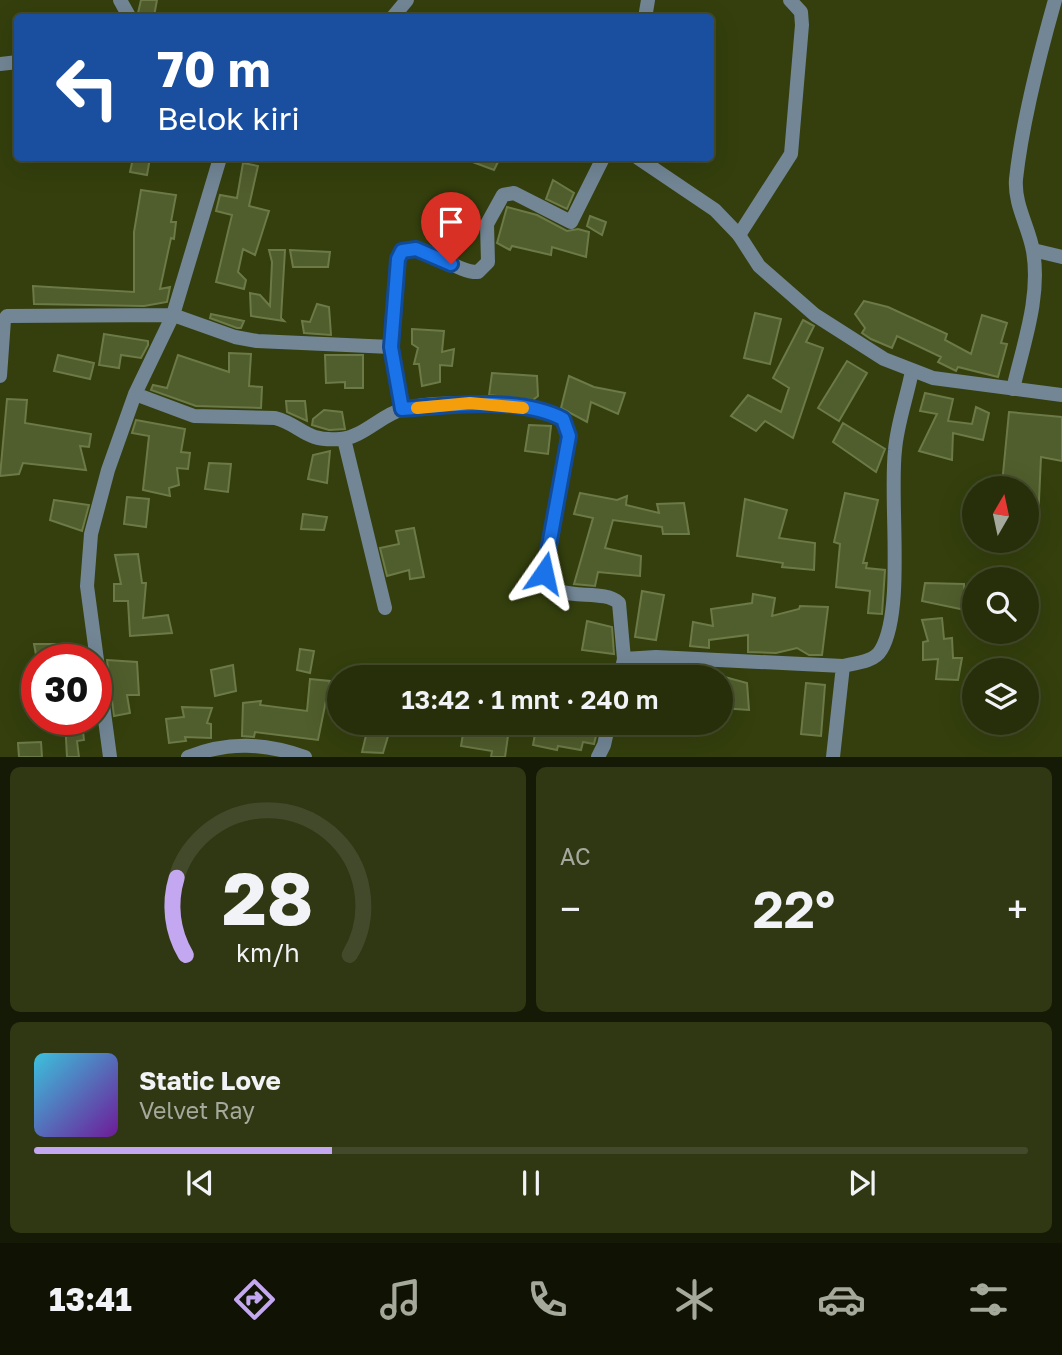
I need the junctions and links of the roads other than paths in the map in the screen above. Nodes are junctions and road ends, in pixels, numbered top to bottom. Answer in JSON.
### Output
{"nodes":[{"id":1,"x":407,"y":0,"type":"edge"},
{"id":2,"x":790,"y":0,"type":"edge"},
{"id":3,"x":1055,"y":0,"type":"edge"},
{"id":4,"x":395,"y":14,"type":"edge"},
{"id":5,"x":218,"y":161,"type":"edge"},
{"id":6,"x":602,"y":161,"type":"edge"},
{"id":7,"x":643,"y":161,"type":"edge"},
{"id":8,"x":739,"y":235,"type":"junction"},
{"id":9,"x":1033,"y":250,"type":"junction"},
{"id":10,"x":1062,"y":257,"type":"edge"},
{"id":11,"x":173,"y":315,"type":"junction"},
{"id":12,"x":391,"y":347,"type":"junction"},
{"id":13,"x":912,"y":371,"type":"junction"},
{"id":14,"x":0,"y":376,"type":"edge"},
{"id":15,"x":1013,"y":388,"type":"junction"},
{"id":16,"x":135,"y":394,"type":"junction"},
{"id":17,"x":1062,"y":395,"type":"edge"},
{"id":18,"x":402,"y":409,"type":"junction"},
{"id":19,"x":344,"y":439,"type":"junction"},
{"id":20,"x":385,"y":608,"type":"dead end"},
{"id":21,"x":624,"y":659,"type":"junction"},
{"id":22,"x":623,"y":665,"type":"edge"},
{"id":23,"x":843,"y":666,"type":"junction"},
{"id":24,"x":606,"y":735,"type":"edge"},
{"id":25,"x":110,"y":757,"type":"edge"},
{"id":26,"x":188,"y":757,"type":"edge"},
{"id":27,"x":305,"y":757,"type":"edge"},
{"id":28,"x":598,"y":757,"type":"edge"},
{"id":29,"x":833,"y":757,"type":"edge"}],
"edges":[{"from":1,"to":4,"type":"street"},
{"from":2,"to":8,"type":"street"},
{"from":3,"to":9,"type":"street"},
{"from":5,"to":11,"type":"street"},
{"from":6,"to":12,"type":"street"},
{"from":7,"to":8,"type":"street"},
{"from":8,"to":13,"type":"street"},
{"from":9,"to":10,"type":"street"},
{"from":9,"to":15,"type":"street"},
{"from":11,"to":12,"type":"street"},
{"from":11,"to":14,"type":"street"},
{"from":11,"to":16,"type":"street"},
{"from":12,"to":18,"type":"street"},
{"from":13,"to":15,"type":"street"},
{"from":13,"to":23,"type":"street"},
{"from":15,"to":17,"type":"street"},
{"from":16,"to":19,"type":"street"},
{"from":16,"to":25,"type":"street"},
{"from":18,"to":19,"type":"street"},
{"from":18,"to":21,"type":"street"},
{"from":19,"to":20,"type":"street"},
{"from":21,"to":22,"type":"street"},
{"from":21,"to":23,"type":"street"},
{"from":23,"to":29,"type":"street"},
{"from":24,"to":28,"type":"street"},
{"from":26,"to":27,"type":"street"}]}
